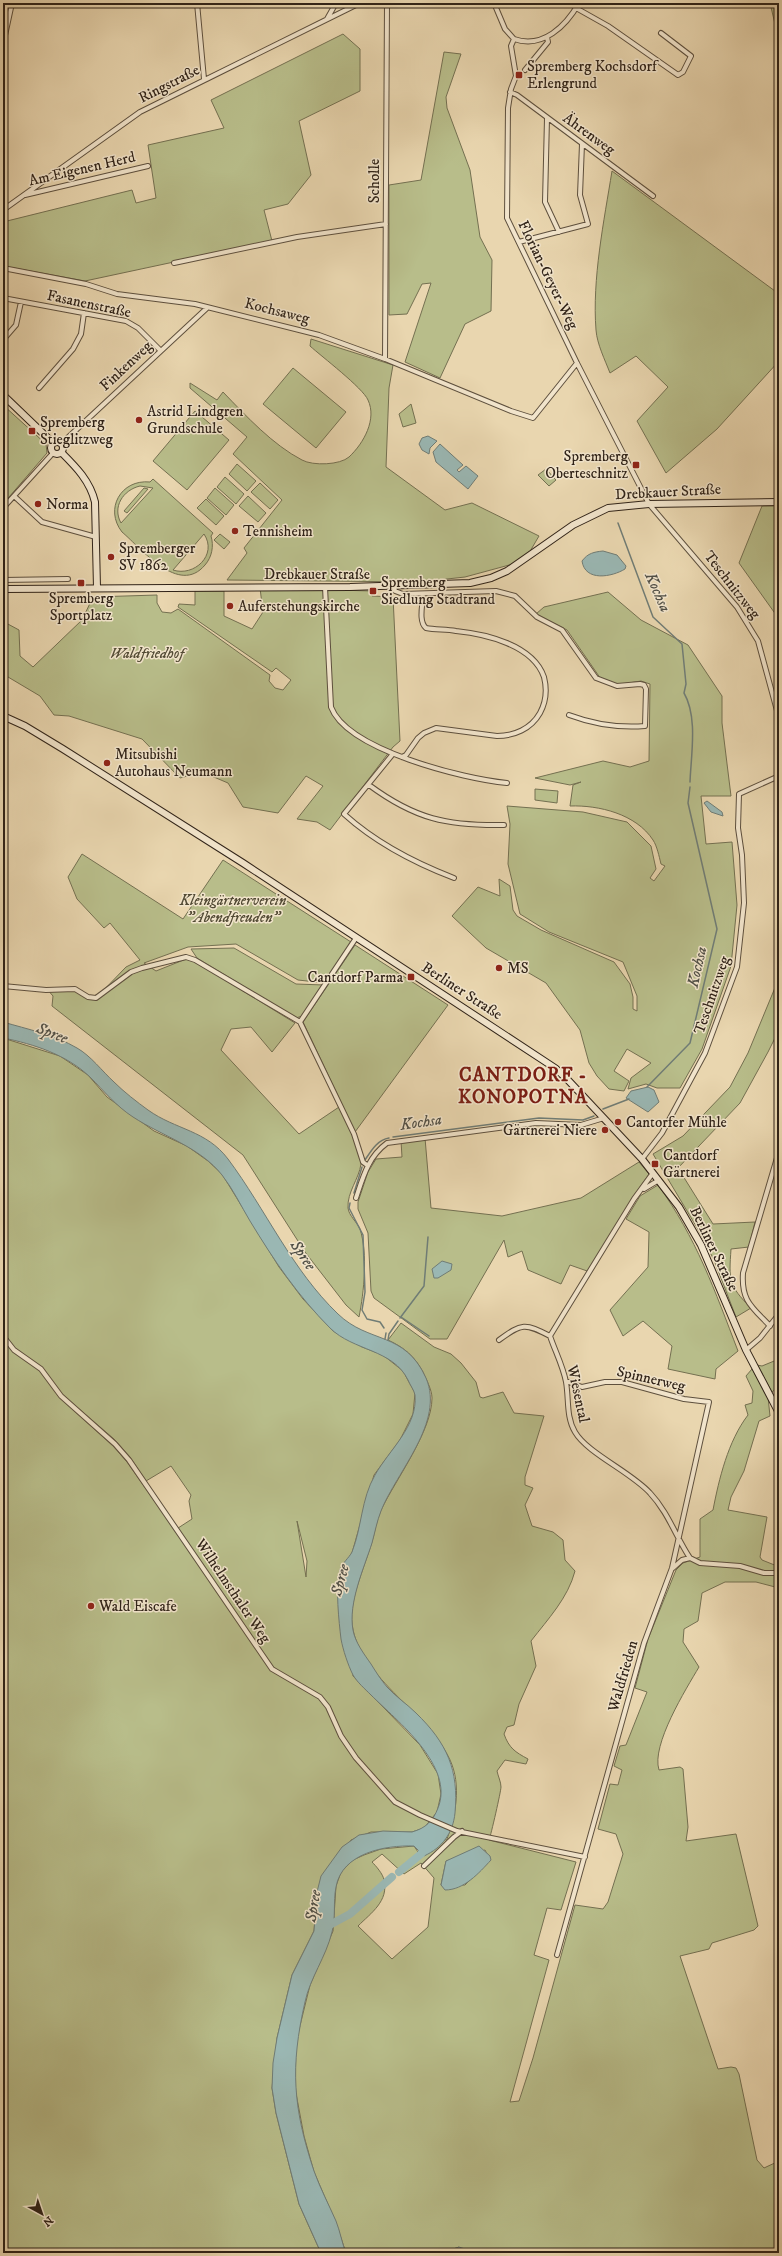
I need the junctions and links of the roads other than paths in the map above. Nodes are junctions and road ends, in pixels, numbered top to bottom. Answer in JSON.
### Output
{"nodes":[{"id":1,"x":12,"y":3,"type":"edge"},
{"id":2,"x":197,"y":3,"type":"edge"},
{"id":3,"x":336,"y":3,"type":"edge"},
{"id":4,"x":360,"y":3,"type":"edge"},
{"id":5,"x":387,"y":3,"type":"edge"},
{"id":6,"x":494,"y":3,"type":"edge"},
{"id":7,"x":579,"y":3,"type":"edge"},
{"id":8,"x":576,"y":8,"type":"junction"},
{"id":9,"x":326,"y":19,"type":"junction"},
{"id":10,"x":661,"y":33,"type":"dead end"},
{"id":11,"x":547,"y":37,"type":"junction"},
{"id":12,"x":514,"y":39,"type":"junction"},
{"id":13,"x":3,"y":68,"type":"edge"},
{"id":14,"x":525,"y":70,"type":"dead end"},
{"id":15,"x":204,"y":79,"type":"junction"},
{"id":16,"x":510,"y":92,"type":"junction"},
{"id":17,"x":547,"y":118,"type":"junction"},
{"id":18,"x":582,"y":144,"type":"junction"},
{"id":19,"x":148,"y":166,"type":"dead end"},
{"id":20,"x":23,"y":196,"type":"junction"},
{"id":21,"x":653,"y":196,"type":"dead end"},
{"id":22,"x":3,"y":210,"type":"edge"},
{"id":23,"x":386,"y":224,"type":"junction"},
{"id":24,"x":559,"y":232,"type":"junction"},
{"id":25,"x":519,"y":242,"type":"junction"},
{"id":26,"x":174,"y":263,"type":"dead end"},
{"id":27,"x":3,"y":268,"type":"edge"},
{"id":28,"x":3,"y":298,"type":"edge"},
{"id":29,"x":21,"y":302,"type":"junction"},
{"id":30,"x":207,"y":308,"type":"junction"},
{"id":31,"x":84,"y":313,"type":"junction"},
{"id":32,"x":3,"y":340,"type":"edge"},
{"id":33,"x":160,"y":350,"type":"junction"},
{"id":34,"x":385,"y":358,"type":"junction"},
{"id":35,"x":577,"y":363,"type":"junction"},
{"id":36,"x":39,"y":388,"type":"dead end"},
{"id":37,"x":3,"y":395,"type":"edge"},
{"id":38,"x":53,"y":443,"type":"junction"},
{"id":39,"x":62,"y":443,"type":"junction"},
{"id":40,"x":53,"y":453,"type":"junction"},
{"id":41,"x":62,"y":453,"type":"junction"},
{"id":42,"x":14,"y":496,"type":"junction"},
{"id":43,"x":779,"y":502,"type":"edge"},
{"id":44,"x":649,"y":504,"type":"junction"},
{"id":45,"x":3,"y":508,"type":"edge"},
{"id":46,"x":96,"y":537,"type":"junction"},
{"id":47,"x":68,"y":579,"type":"dead end"},
{"id":48,"x":3,"y":580,"type":"edge"},
{"id":49,"x":394,"y":586,"type":"junction"},
{"id":50,"x":325,"y":587,"type":"junction"},
{"id":51,"x":97,"y":588,"type":"junction"},
{"id":52,"x":3,"y":589,"type":"edge"},
{"id":53,"x":423,"y":594,"type":"junction"},
{"id":54,"x":569,"y":715,"type":"dead end"},
{"id":55,"x":3,"y":716,"type":"edge"},
{"id":56,"x":779,"y":718,"type":"edge"},
{"id":57,"x":392,"y":755,"type":"junction"},
{"id":58,"x":402,"y":757,"type":"junction"},
{"id":59,"x":779,"y":776,"type":"edge"},
{"id":60,"x":507,"y":783,"type":"dead end"},
{"id":61,"x":369,"y":784,"type":"junction"},
{"id":62,"x":504,"y":825,"type":"dead end"},
{"id":63,"x":454,"y":878,"type":"dead end"},
{"id":64,"x":356,"y":938,"type":"junction"},
{"id":65,"x":3,"y":986,"type":"edge"},
{"id":66,"x":300,"y":1022,"type":"junction"},
{"id":67,"x":604,"y":1118,"type":"junction"},
{"id":68,"x":779,"y":1151,"type":"edge"},
{"id":69,"x":642,"y":1159,"type":"junction"},
{"id":70,"x":367,"y":1165,"type":"junction"},
{"id":71,"x":653,"y":1172,"type":"junction"},
{"id":72,"x":659,"y":1180,"type":"junction"},
{"id":73,"x":642,"y":1190,"type":"junction"},
{"id":74,"x":356,"y":1198,"type":"dead end"},
{"id":75,"x":779,"y":1314,"type":"edge"},
{"id":76,"x":770,"y":1326,"type":"junction"},
{"id":77,"x":3,"y":1336,"type":"edge"},
{"id":78,"x":550,"y":1336,"type":"junction"},
{"id":79,"x":499,"y":1340,"type":"dead end"},
{"id":80,"x":746,"y":1350,"type":"junction"},
{"id":81,"x":566,"y":1381,"type":"junction"},
{"id":82,"x":709,"y":1402,"type":"joint"},
{"id":83,"x":779,"y":1413,"type":"edge"},
{"id":84,"x":679,"y":1538,"type":"junction"},
{"id":85,"x":690,"y":1558,"type":"junction"},
{"id":86,"x":672,"y":1568,"type":"junction"},
{"id":87,"x":779,"y":1573,"type":"edge"},
{"id":88,"x":463,"y":1831,"type":"junction"},
{"id":89,"x":585,"y":1857,"type":"junction"},
{"id":90,"x":424,"y":1866,"type":"dead end"},
{"id":91,"x":557,"y":1955,"type":"dead end"}],
"edges":[{"from":1,"to":13,"type":"street"},
{"from":2,"to":15,"type":"street"},
{"from":3,"to":9,"type":"street"},
{"from":4,"to":9,"type":"street","name":"Ringstraße"},
{"from":5,"to":23,"type":"street","name":"Scholle"},
{"from":6,"to":12,"type":"street"},
{"from":7,"to":8,"type":"street"},
{"from":8,"to":10,"type":"street"},
{"from":8,"to":11,"type":"street"},
{"from":9,"to":15,"type":"street","name":"Ringstraße"},
{"from":11,"to":12,"type":"street"},
{"from":11,"to":14,"type":"street"},
{"from":12,"to":16,"type":"street","name":"Florian-Geyer-Weg"},
{"from":15,"to":20,"type":"street","name":"Ringstraße"},
{"from":16,"to":17,"type":"street","name":"Ährenweg"},
{"from":16,"to":25,"type":"street","name":"Florian-Geyer-Weg"},
{"from":17,"to":18,"type":"street","name":"Ährenweg"},
{"from":17,"to":24,"type":"street"},
{"from":18,"to":21,"type":"street","name":"Ährenweg"},
{"from":18,"to":24,"type":"street"},
{"from":19,"to":20,"type":"street","name":"Am Eigenen Herd"},
{"from":20,"to":22,"type":"street","name":"Ringstraße"},
{"from":23,"to":26,"type":"street"},
{"from":23,"to":34,"type":"street","name":"Scholle"},
{"from":24,"to":25,"type":"street"},
{"from":25,"to":35,"type":"street","name":"Florian-Geyer-Weg"},
{"from":27,"to":30,"type":"street","name":"Kochsaweg"},
{"from":28,"to":29,"type":"street","name":"Fasanenstraße"},
{"from":29,"to":31,"type":"street","name":"Fasanenstraße"},
{"from":29,"to":32,"type":"street"},
{"from":30,"to":33,"type":"street","name":"Finkenweg"},
{"from":30,"to":34,"type":"street","name":"Kochsaweg"},
{"from":31,"to":33,"type":"street","name":"Fasanenstraße"},
{"from":31,"to":36,"type":"street"},
{"from":33,"to":39,"type":"street","name":"Finkenweg"},
{"from":34,"to":35,"type":"street","name":"Kochsaweg"},
{"from":35,"to":44,"type":"street","name":"Florian-Geyer-Weg"},
{"from":37,"to":38,"type":"main road"},
{"from":38,"to":39,"type":"main road"},
{"from":38,"to":40,"type":"main road"},
{"from":39,"to":41,"type":"main road"},
{"from":40,"to":41,"type":"main road"},
{"from":40,"to":42,"type":"street"},
{"from":41,"to":46,"type":"main road"},
{"from":42,"to":45,"type":"street"},
{"from":42,"to":46,"type":"street"},
{"from":43,"to":44,"type":"main road","name":"Drebkauer Straße"},
{"from":44,"to":49,"type":"main road","name":"Drebkauer Straße"},
{"from":44,"to":56,"type":"street","name":"Teschnitzweg"},
{"from":46,"to":51,"type":"main road"},
{"from":47,"to":48,"type":"street"},
{"from":49,"to":50,"type":"main road","name":"Drebkauer Straße"},
{"from":49,"to":53,"type":"street"},
{"from":50,"to":51,"type":"main road","name":"Drebkauer Straße"},
{"from":50,"to":57,"type":"street"},
{"from":51,"to":52,"type":"main road","name":"Drebkauer Straße"},
{"from":53,"to":54,"type":"street"},
{"from":53,"to":58,"type":"street"},
{"from":55,"to":64,"type":"main road","name":"Berliner Straße"},
{"from":57,"to":58,"type":"street"},
{"from":57,"to":61,"type":"street"},
{"from":58,"to":60,"type":"street"},
{"from":59,"to":69,"type":"street","name":"Teschnitzweg"},
{"from":61,"to":62,"type":"street"},
{"from":61,"to":63,"type":"street"},
{"from":64,"to":66,"type":"street"},
{"from":64,"to":67,"type":"main road","name":"Berliner Straße"},
{"from":65,"to":66,"type":"street"},
{"from":66,"to":70,"type":"street"},
{"from":67,"to":69,"type":"main road","name":"Berliner Straße"},
{"from":67,"to":70,"type":"street"},
{"from":68,"to":76,"type":"street"},
{"from":69,"to":71,"type":"main road","name":"Berliner Straße"},
{"from":70,"to":74,"type":"street"},
{"from":71,"to":72,"type":"main road","name":"Berliner Straße"},
{"from":71,"to":73,"type":"street"},
{"from":72,"to":73,"type":"street"},
{"from":72,"to":80,"type":"main road","name":"Berliner Straße"},
{"from":73,"to":78,"type":"street"},
{"from":75,"to":76,"type":"street"},
{"from":76,"to":80,"type":"street"},
{"from":77,"to":88,"type":"street","name":"Wilhelmsthaler Weg"},
{"from":78,"to":79,"type":"street"},
{"from":78,"to":81,"type":"street","name":"Wiesental"},
{"from":80,"to":83,"type":"main road","name":"Berliner Straße"},
{"from":81,"to":82,"type":"street","name":"Spinnerweg"},
{"from":81,"to":84,"type":"street","name":"Wiesental"},
{"from":82,"to":84,"type":"street","name":"Waldfrieden"},
{"from":84,"to":85,"type":"street","name":"Wiesental"},
{"from":84,"to":86,"type":"street","name":"Waldfrieden"},
{"from":85,"to":86,"type":"street"},
{"from":85,"to":87,"type":"street"},
{"from":86,"to":89,"type":"street","name":"Waldfrieden"},
{"from":88,"to":89,"type":"street","name":"Wilhelmsthaler Weg"},
{"from":88,"to":90,"type":"street"},
{"from":89,"to":91,"type":"street","name":"Waldfrieden"}]}
